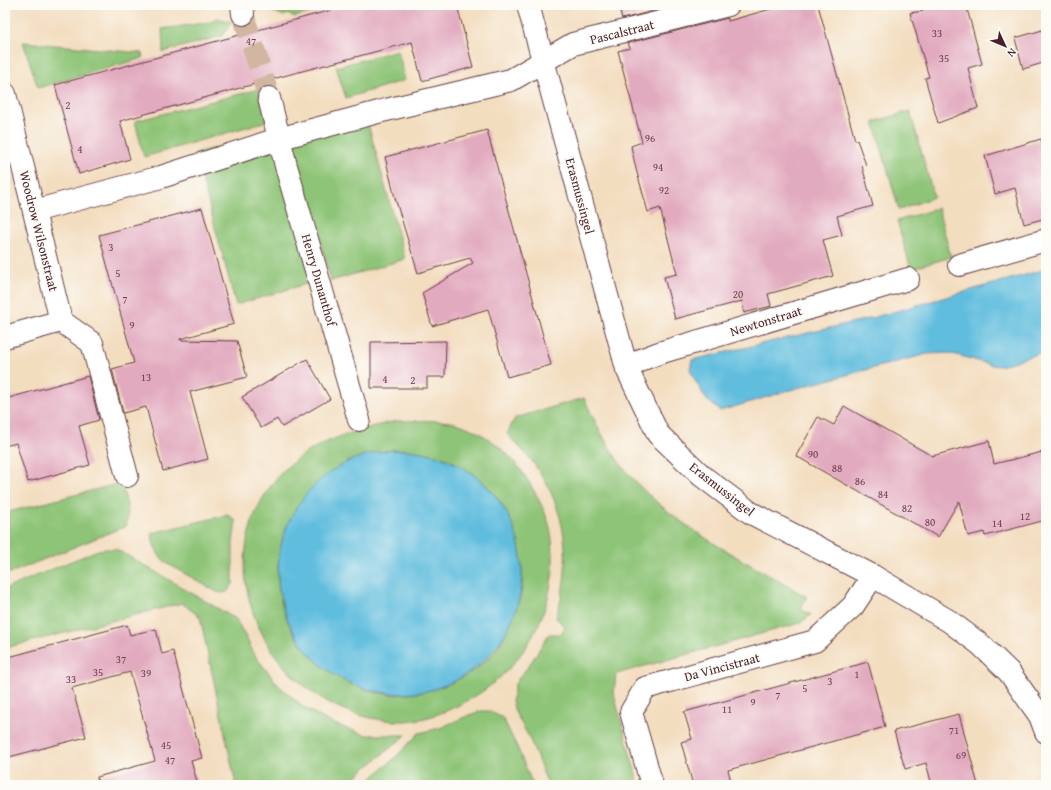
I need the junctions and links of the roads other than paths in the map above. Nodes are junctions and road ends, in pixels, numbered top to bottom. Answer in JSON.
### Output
{"nodes":[{"id":1,"x":528,"y":5,"type":"edge"},
{"id":2,"x":728,"y":5,"type":"edge"},
{"id":3,"x":543,"y":61,"type":"junction"},
{"id":4,"x":5,"y":94,"type":"edge"},
{"id":5,"x":269,"y":98,"type":"tunnel mouth"},
{"id":6,"x":278,"y":139,"type":"junction"},
{"id":7,"x":34,"y":211,"type":"junction"},
{"id":8,"x":1046,"y":240,"type":"edge"},
{"id":9,"x":959,"y":265,"type":"dead end"},
{"id":10,"x":908,"y":279,"type":"dead end"},
{"id":11,"x":61,"y":321,"type":"junction"},
{"id":12,"x":5,"y":337,"type":"edge"},
{"id":13,"x":627,"y":369,"type":"junction"},
{"id":14,"x":359,"y":420,"type":"dead end"},
{"id":15,"x":127,"y":476,"type":"dead end"},
{"id":16,"x":873,"y":576,"type":"junction"},
{"id":17,"x":1046,"y":732,"type":"edge"},
{"id":18,"x":652,"y":785,"type":"edge"}],
"edges":[{"from":1,"to":3,"type":"street","name":"Erasmussingel"},
{"from":2,"to":3,"type":"street","name":"Pascalstraat"},
{"from":3,"to":6,"type":"street"},
{"from":3,"to":13,"type":"street","name":"Erasmussingel"},
{"from":4,"to":7,"type":"street","name":"Woodrow Wilsonstraat"},
{"from":5,"to":6,"type":"street","name":"Henry Dunanthof"},
{"from":6,"to":7,"type":"street"},
{"from":6,"to":14,"type":"street","name":"Henry Dunanthof"},
{"from":7,"to":11,"type":"street","name":"Woodrow Wilsonstraat"},
{"from":8,"to":9,"type":"street"},
{"from":10,"to":13,"type":"street","name":"Newtonstraat"},
{"from":11,"to":12,"type":"street"},
{"from":11,"to":15,"type":"street"},
{"from":13,"to":16,"type":"street","name":"Erasmussingel"},
{"from":16,"to":17,"type":"street","name":"Erasmussingel"},
{"from":16,"to":18,"type":"street","name":"Da Vincistraat"}]}
